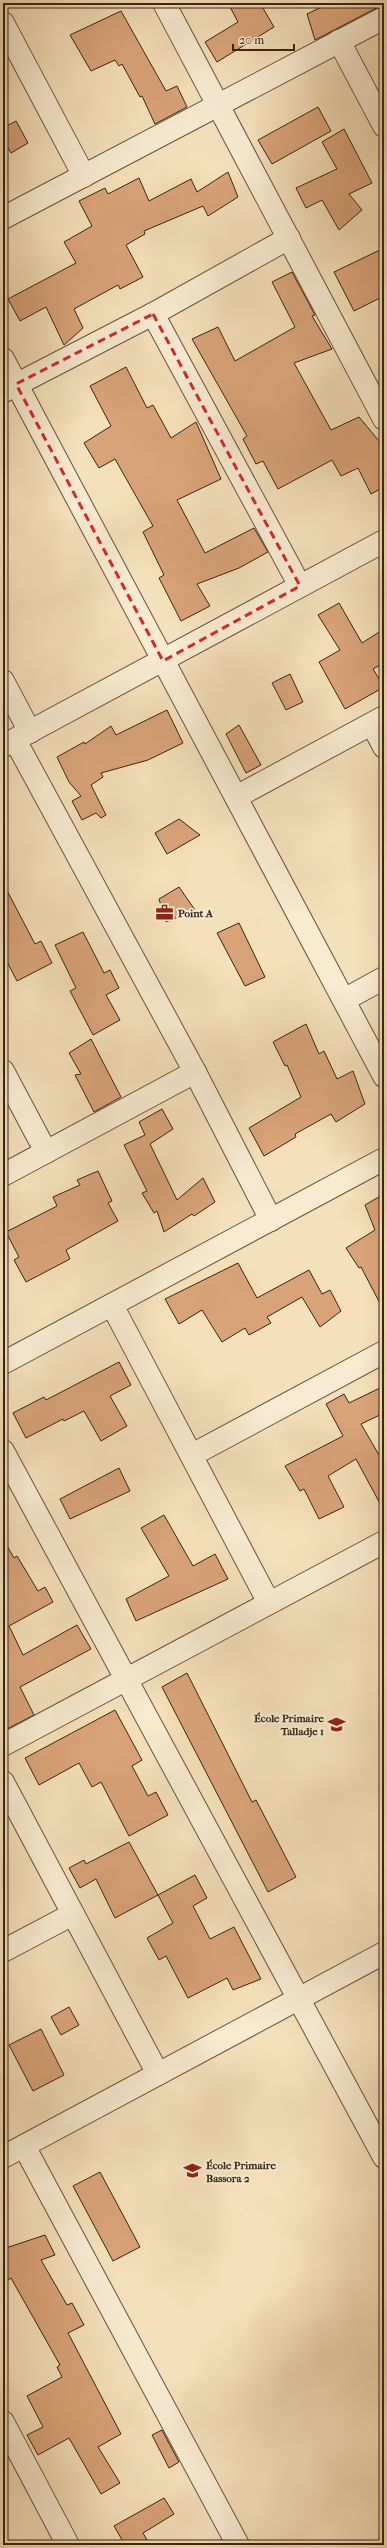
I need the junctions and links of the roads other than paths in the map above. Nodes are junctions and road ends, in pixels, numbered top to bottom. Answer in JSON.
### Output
{"nodes":[{"id":1,"x":164,"y":3,"type":"edge"},
{"id":2,"x":384,"y":18,"type":"edge"},
{"id":3,"x":3,"y":23,"type":"edge"},
{"id":4,"x":339,"y":41,"type":"junction"},
{"id":5,"x":218,"y":104,"type":"junction"},
{"id":6,"x":384,"y":126,"type":"edge"},
{"id":7,"x":84,"y":176,"type":"junction"},
{"id":8,"x":3,"y":218,"type":"edge"},
{"id":9,"x":289,"y":238,"type":"junction"},
{"id":10,"x":153,"y":314,"type":"junction"},
{"id":11,"x":3,"y":359,"type":"edge"},
{"id":12,"x":10,"y":388,"type":"edge"},
{"id":13,"x":384,"y":419,"type":"edge"},
{"id":14,"x":384,"y":541,"type":"edge"},
{"id":15,"x":300,"y":586,"type":"junction"},
{"id":16,"x":164,"y":661,"type":"junction"},
{"id":17,"x":3,"y":681,"type":"edge"},
{"id":18,"x":378,"y":721,"type":"edge"},
{"id":19,"x":16,"y":740,"type":"edge"},
{"id":20,"x":384,"y":747,"type":"edge"},
{"id":21,"x":236,"y":797,"type":"junction"},
{"id":22,"x":384,"y":978,"type":"edge"},
{"id":23,"x":344,"y":1000,"type":"junction"},
{"id":24,"x":3,"y":1070,"type":"edge"},
{"id":25,"x":195,"y":1072,"type":"junction"},
{"id":26,"x":384,"y":1076,"type":"edge"},
{"id":27,"x":46,"y":1152,"type":"junction"},
{"id":28,"x":384,"y":1159,"type":"edge"},
{"id":29,"x":3,"y":1175,"type":"edge"},
{"id":30,"x":271,"y":1220,"type":"junction"},
{"id":31,"x":112,"y":1305,"type":"junction"},
{"id":32,"x":384,"y":1352,"type":"edge"},
{"id":33,"x":3,"y":1364,"type":"edge"},
{"id":34,"x":3,"y":1451,"type":"edge"},
{"id":35,"x":192,"y":1454,"type":"junction"},
{"id":36,"x":384,"y":1542,"type":"edge"},
{"id":37,"x":269,"y":1603,"type":"junction"},
{"id":38,"x":127,"y":1679,"type":"junction"},
{"id":39,"x":3,"y":1745,"type":"edge"},
{"id":40,"x":3,"y":1782,"type":"edge"},
{"id":41,"x":73,"y":1914,"type":"junction"},
{"id":42,"x":3,"y":1951,"type":"edge"},
{"id":43,"x":384,"y":1953,"type":"edge"},
{"id":44,"x":299,"y":1999,"type":"junction"},
{"id":45,"x":158,"y":2074,"type":"junction"},
{"id":46,"x":24,"y":2146,"type":"junction"},
{"id":47,"x":3,"y":2157,"type":"edge"},
{"id":48,"x":384,"y":2157,"type":"edge"},
{"id":49,"x":3,"y":2422,"type":"edge"},
{"id":50,"x":65,"y":2544,"type":"edge"},
{"id":51,"x":238,"y":2545,"type":"edge"}],
"edges":[{"from":1,"to":5,"type":"street"},
{"from":2,"to":4,"type":"street"},
{"from":3,"to":7,"type":"street"},
{"from":4,"to":5,"type":"street"},
{"from":4,"to":6,"type":"street"},
{"from":5,"to":7,"type":"street"},
{"from":5,"to":9,"type":"street"},
{"from":7,"to":8,"type":"street"},
{"from":9,"to":10,"type":"street"},
{"from":9,"to":13,"type":"street"},
{"from":10,"to":12,"type":"street"},
{"from":10,"to":15,"type":"street"},
{"from":11,"to":12,"type":"street"},
{"from":12,"to":16,"type":"street"},
{"from":14,"to":15,"type":"street"},
{"from":15,"to":16,"type":"street"},
{"from":16,"to":19,"type":"street"},
{"from":16,"to":21,"type":"street"},
{"from":17,"to":19,"type":"street"},
{"from":18,"to":20,"type":"street"},
{"from":18,"to":21,"type":"street"},
{"from":19,"to":25,"type":"street"},
{"from":21,"to":23,"type":"street"},
{"from":22,"to":23,"type":"street"},
{"from":23,"to":26,"type":"street"},
{"from":24,"to":27,"type":"street"},
{"from":25,"to":27,"type":"street"},
{"from":25,"to":30,"type":"street"},
{"from":27,"to":29,"type":"street"},
{"from":28,"to":30,"type":"street"},
{"from":30,"to":31,"type":"street"},
{"from":31,"to":33,"type":"street"},
{"from":31,"to":35,"type":"street"},
{"from":32,"to":35,"type":"street"},
{"from":34,"to":38,"type":"street"},
{"from":35,"to":37,"type":"street"},
{"from":36,"to":37,"type":"street"},
{"from":37,"to":38,"type":"street"},
{"from":38,"to":39,"type":"street"},
{"from":38,"to":44,"type":"street"},
{"from":40,"to":41,"type":"street"},
{"from":41,"to":42,"type":"street"},
{"from":41,"to":45,"type":"street"},
{"from":43,"to":44,"type":"street"},
{"from":44,"to":45,"type":"street"},
{"from":44,"to":48,"type":"street"},
{"from":45,"to":46,"type":"street"},
{"from":46,"to":47,"type":"street"},
{"from":46,"to":51,"type":"street"},
{"from":49,"to":50,"type":"street"}]}
